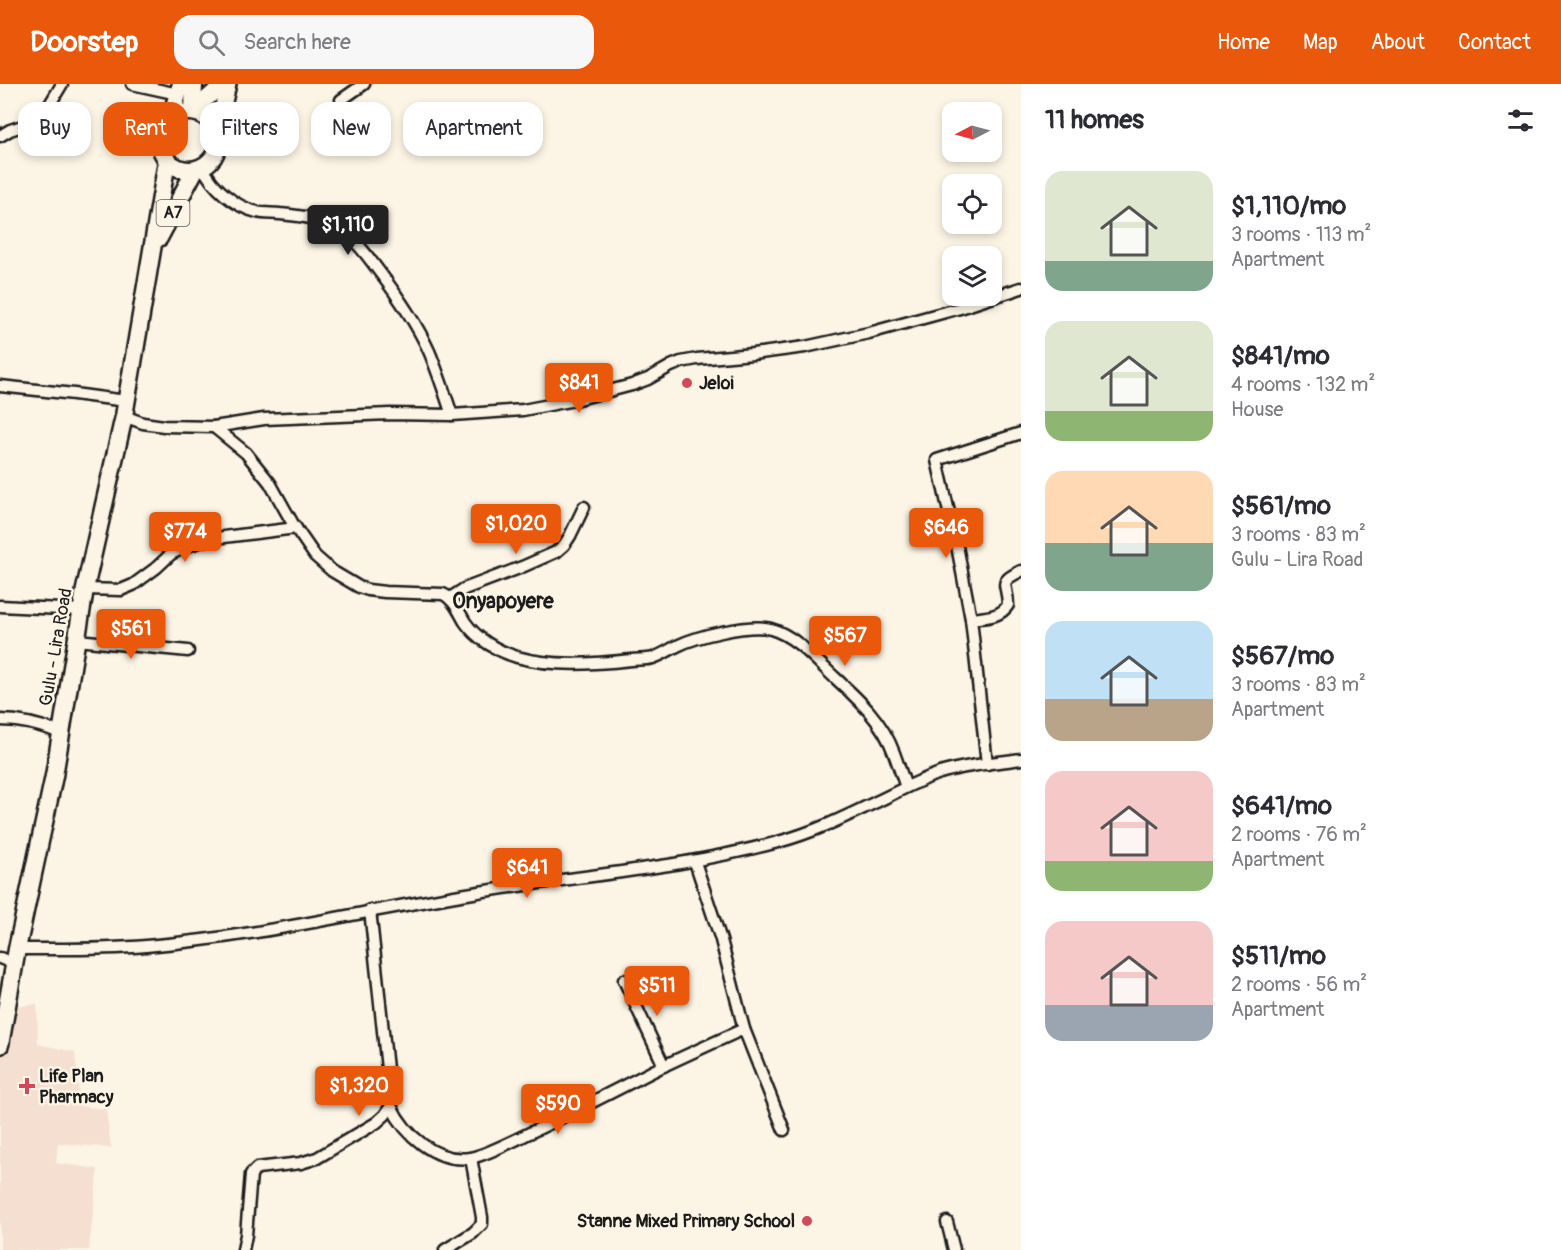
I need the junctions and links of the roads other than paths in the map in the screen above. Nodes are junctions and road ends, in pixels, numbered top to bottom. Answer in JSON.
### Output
{"nodes":[{"id":1,"x":62,"y":84,"type":"edge"},
{"id":2,"x":132,"y":84,"type":"edge"},
{"id":3,"x":194,"y":84,"type":"edge"},
{"id":4,"x":223,"y":84,"type":"edge"},
{"id":5,"x":228,"y":84,"type":"edge"},
{"id":6,"x":364,"y":84,"type":"edge"},
{"id":7,"x":179,"y":89,"type":"edge"},
{"id":8,"x":341,"y":100,"type":"dead end"},
{"id":9,"x":224,"y":102,"type":"edge"},
{"id":10,"x":195,"y":111,"type":"junction"},
{"id":11,"x":188,"y":112,"type":"edge"},
{"id":12,"x":200,"y":114,"type":"edge"},
{"id":13,"x":0,"y":136,"type":"edge"},
{"id":14,"x":163,"y":156,"type":"edge"},
{"id":15,"x":214,"y":156,"type":"edge"},
{"id":16,"x":167,"y":161,"type":"junction"},
{"id":17,"x":199,"y":168,"type":"junction"},
{"id":18,"x":150,"y":255,"type":"junction"},
{"id":19,"x":1021,"y":288,"type":"edge"},
{"id":20,"x":0,"y":386,"type":"edge"},
{"id":21,"x":125,"y":409,"type":"junction"},
{"id":22,"x":452,"y":415,"type":"junction"},
{"id":23,"x":214,"y":427,"type":"junction"},
{"id":24,"x":1021,"y":433,"type":"edge"},
{"id":25,"x":584,"y":507,"type":"dead end"},
{"id":26,"x":296,"y":528,"type":"junction"},
{"id":27,"x":1021,"y":571,"type":"edge"},
{"id":28,"x":85,"y":589,"type":"junction"},
{"id":29,"x":450,"y":598,"type":"junction"},
{"id":30,"x":0,"y":606,"type":"edge"},
{"id":31,"x":81,"y":610,"type":"junction"},
{"id":32,"x":971,"y":619,"type":"junction"},
{"id":33,"x":77,"y":640,"type":"junction"},
{"id":34,"x":188,"y":651,"type":"dead end"},
{"id":35,"x":0,"y":720,"type":"edge"},
{"id":36,"x":61,"y":733,"type":"junction"},
{"id":37,"x":1021,"y":759,"type":"edge"},
{"id":38,"x":987,"y":764,"type":"junction"},
{"id":39,"x":906,"y":787,"type":"junction"},
{"id":40,"x":695,"y":862,"type":"junction"},
{"id":41,"x":370,"y":910,"type":"junction"},
{"id":42,"x":11,"y":957,"type":"edge"},
{"id":43,"x":624,"y":980,"type":"dead end"},
{"id":44,"x":4,"y":1000,"type":"edge"},
{"id":45,"x":744,"y":1029,"type":"junction"},
{"id":46,"x":0,"y":1045,"type":"edge"},
{"id":47,"x":664,"y":1066,"type":"junction"},
{"id":48,"x":391,"y":1106,"type":"junction"},
{"id":49,"x":784,"y":1130,"type":"dead end"},
{"id":50,"x":471,"y":1158,"type":"junction"},
{"id":51,"x":947,"y":1222,"type":"dead end"},
{"id":52,"x":243,"y":1250,"type":"edge"},
{"id":53,"x":445,"y":1250,"type":"edge"},
{"id":54,"x":954,"y":1250,"type":"edge"}],
"edges":[{"from":1,"to":13,"type":"street"},
{"from":2,"to":7,"type":"street"},
{"from":3,"to":10,"type":"main road"},
{"from":4,"to":10,"type":"street"},
{"from":5,"to":9,"type":"street"},
{"from":6,"to":8,"type":"street"},
{"from":10,"to":11,"type":"main road"},
{"from":10,"to":12,"type":"main road"},
{"from":14,"to":16,"type":"main road","number":"A7"},
{"from":15,"to":17,"type":"main road","number":"A7"},
{"from":16,"to":17,"type":"main road"},
{"from":16,"to":18,"type":"main road","number":"A7"},
{"from":17,"to":18,"type":"main road","number":"A7"},
{"from":17,"to":22,"type":"street"},
{"from":18,"to":21,"type":"main road","name":"Gulu - Lira Road","number":"A7"},
{"from":19,"to":22,"type":"street"},
{"from":20,"to":21,"type":"street"},
{"from":21,"to":23,"type":"street"},
{"from":21,"to":28,"type":"main road","name":"Gulu - Lira Road","number":"A7"},
{"from":22,"to":23,"type":"street"},
{"from":23,"to":26,"type":"street"},
{"from":24,"to":32,"type":"street"},
{"from":25,"to":29,"type":"street"},
{"from":26,"to":28,"type":"street"},
{"from":26,"to":29,"type":"street"},
{"from":27,"to":32,"type":"street"},
{"from":28,"to":31,"type":"main road","name":"Gulu - Lira Road","number":"A7"},
{"from":29,"to":39,"type":"street"},
{"from":30,"to":31,"type":"street"},
{"from":31,"to":33,"type":"main road","name":"Gulu - Lira Road","number":"A7"},
{"from":32,"to":38,"type":"street"},
{"from":33,"to":34,"type":"street"},
{"from":33,"to":36,"type":"main road","name":"Gulu - Lira Road","number":"A7"},
{"from":35,"to":36,"type":"street"},
{"from":36,"to":42,"type":"main road","name":"Gulu - Lira Road","number":"A7"},
{"from":37,"to":38,"type":"street"},
{"from":38,"to":39,"type":"street"},
{"from":39,"to":40,"type":"street"},
{"from":40,"to":41,"type":"street"},
{"from":40,"to":45,"type":"street"},
{"from":41,"to":42,"type":"street"},
{"from":41,"to":48,"type":"street"},
{"from":42,"to":44,"type":"main road","name":"Gulu - Lira Road","number":"A7"},
{"from":43,"to":47,"type":"street"},
{"from":44,"to":46,"type":"main road","name":"Gulu - Lira Road","number":"A7"},
{"from":45,"to":47,"type":"street"},
{"from":45,"to":49,"type":"street"},
{"from":47,"to":50,"type":"street"},
{"from":48,"to":50,"type":"street"},
{"from":48,"to":52,"type":"street"},
{"from":50,"to":53,"type":"street"},
{"from":51,"to":54,"type":"street"}]}
